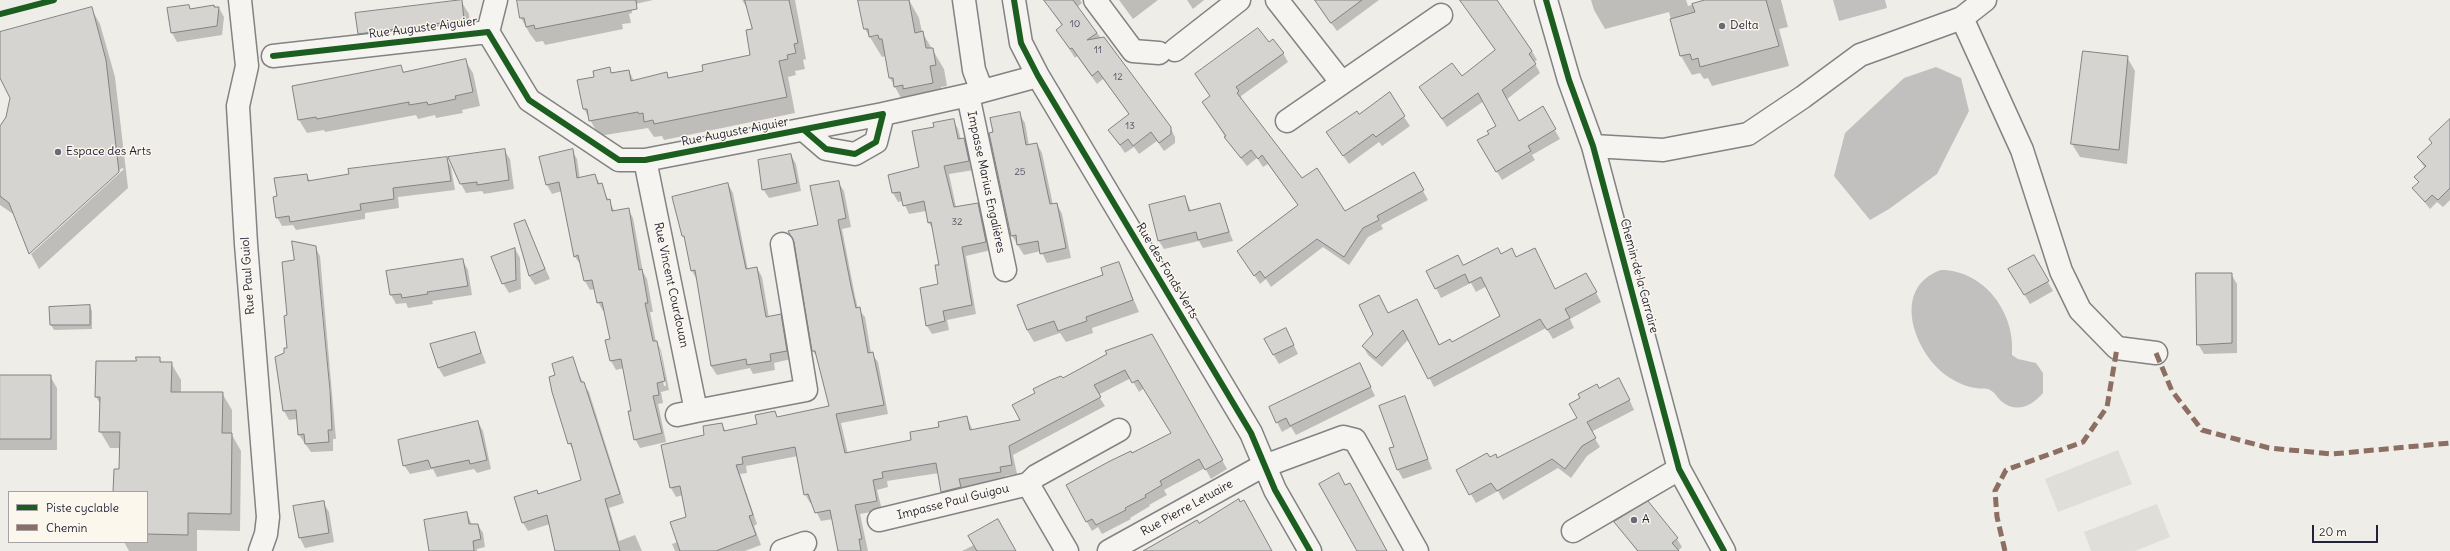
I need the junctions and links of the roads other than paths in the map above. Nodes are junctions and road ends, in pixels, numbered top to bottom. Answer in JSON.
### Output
{"nodes":[{"id":1,"x":240,"y":0,"type":"edge"},
{"id":2,"x":496,"y":0,"type":"edge"},
{"id":3,"x":964,"y":0,"type":"edge"},
{"id":4,"x":1014,"y":0,"type":"edge"},
{"id":5,"x":1095,"y":0,"type":"edge"},
{"id":6,"x":1239,"y":0,"type":"edge"},
{"id":7,"x":1277,"y":0,"type":"edge"},
{"id":8,"x":1546,"y":0,"type":"edge"},
{"id":9,"x":1985,"y":0,"type":"edge"},
{"id":10,"x":1441,"y":15,"type":"dead end"},
{"id":11,"x":1962,"y":18,"type":"junction"},
{"id":12,"x":488,"y":32,"type":"junction"},
{"id":13,"x":273,"y":56,"type":"dead end"},
{"id":14,"x":1038,"y":76,"type":"junction"},
{"id":15,"x":1342,"y":82,"type":"junction"},
{"id":16,"x":975,"y":93,"type":"junction"},
{"id":17,"x":883,"y":114,"type":"junction"},
{"id":18,"x":1287,"y":121,"type":"dead end"},
{"id":19,"x":804,"y":130,"type":"junction"},
{"id":20,"x":1593,"y":146,"type":"junction"},
{"id":21,"x":645,"y":160,"type":"junction"},
{"id":22,"x":782,"y":244,"type":"dead end"},
{"id":23,"x":1005,"y":270,"type":"dead end"},
{"id":24,"x":2156,"y":353,"type":"dead end"},
{"id":25,"x":1119,"y":430,"type":"dead end"},
{"id":26,"x":1266,"y":466,"type":"junction"},
{"id":27,"x":1679,"y":469,"type":"junction"},
{"id":28,"x":1028,"y":484,"type":"junction"},
{"id":29,"x":879,"y":520,"type":"dead end"},
{"id":30,"x":1573,"y":531,"type":"dead end"},
{"id":31,"x":805,"y":543,"type":"dead end"},
{"id":32,"x":260,"y":551,"type":"edge"},
{"id":33,"x":782,"y":551,"type":"edge"},
{"id":34,"x":1067,"y":551,"type":"edge"},
{"id":35,"x":1109,"y":551,"type":"edge"},
{"id":36,"x":1310,"y":551,"type":"edge"},
{"id":37,"x":1417,"y":551,"type":"edge"},
{"id":38,"x":1724,"y":551,"type":"edge"}],
"edges":[{"from":1,"to":32,"type":"street","name":"Rue Paul Guiol"},
{"from":2,"to":12,"type":"street"},
{"from":3,"to":16,"type":"street","name":"Impasse Marius Engalières"},
{"from":4,"to":14,"type":"street","name":"Rue des Fonds Verts"},
{"from":5,"to":6,"type":"street"},
{"from":7,"to":15,"type":"street"},
{"from":8,"to":20,"type":"street","name":"Chemin de la Carraire"},
{"from":9,"to":11,"type":"street"},
{"from":10,"to":15,"type":"street"},
{"from":11,"to":20,"type":"street"},
{"from":11,"to":24,"type":"street"},
{"from":12,"to":13,"type":"street","name":"Rue Auguste Aiguier"},
{"from":12,"to":21,"type":"street","name":"Rue Auguste Aiguier"},
{"from":14,"to":16,"type":"street","name":"Rue Auguste Aiguier"},
{"from":14,"to":26,"type":"street","name":"Rue des Fonds Verts"},
{"from":15,"to":18,"type":"street"},
{"from":16,"to":17,"type":"street","name":"Rue Auguste Aiguier"},
{"from":16,"to":23,"type":"street","name":"Impasse Marius Engalières"},
{"from":17,"to":19,"type":"street","name":"Rue Auguste Aiguier"},
{"from":17,"to":19,"type":"street","name":"Rue Auguste Aiguier"},
{"from":19,"to":21,"type":"street","name":"Rue Auguste Aiguier"},
{"from":20,"to":27,"type":"street","name":"Chemin de la Carraire"},
{"from":21,"to":22,"type":"street","name":"Rue Vincent Courdouan"},
{"from":25,"to":28,"type":"street"},
{"from":26,"to":35,"type":"street","name":"Rue Pierre Letuaire"},
{"from":26,"to":36,"type":"street","name":"Rue des Fonds Verts"},
{"from":26,"to":37,"type":"street","name":"Rue Pierre Letuaire"},
{"from":27,"to":30,"type":"street"},
{"from":27,"to":38,"type":"street","name":"Chemin de la Carraire"},
{"from":28,"to":29,"type":"street","name":"Impasse Paul Guigou"},
{"from":28,"to":34,"type":"street"},
{"from":31,"to":33,"type":"street"}]}
